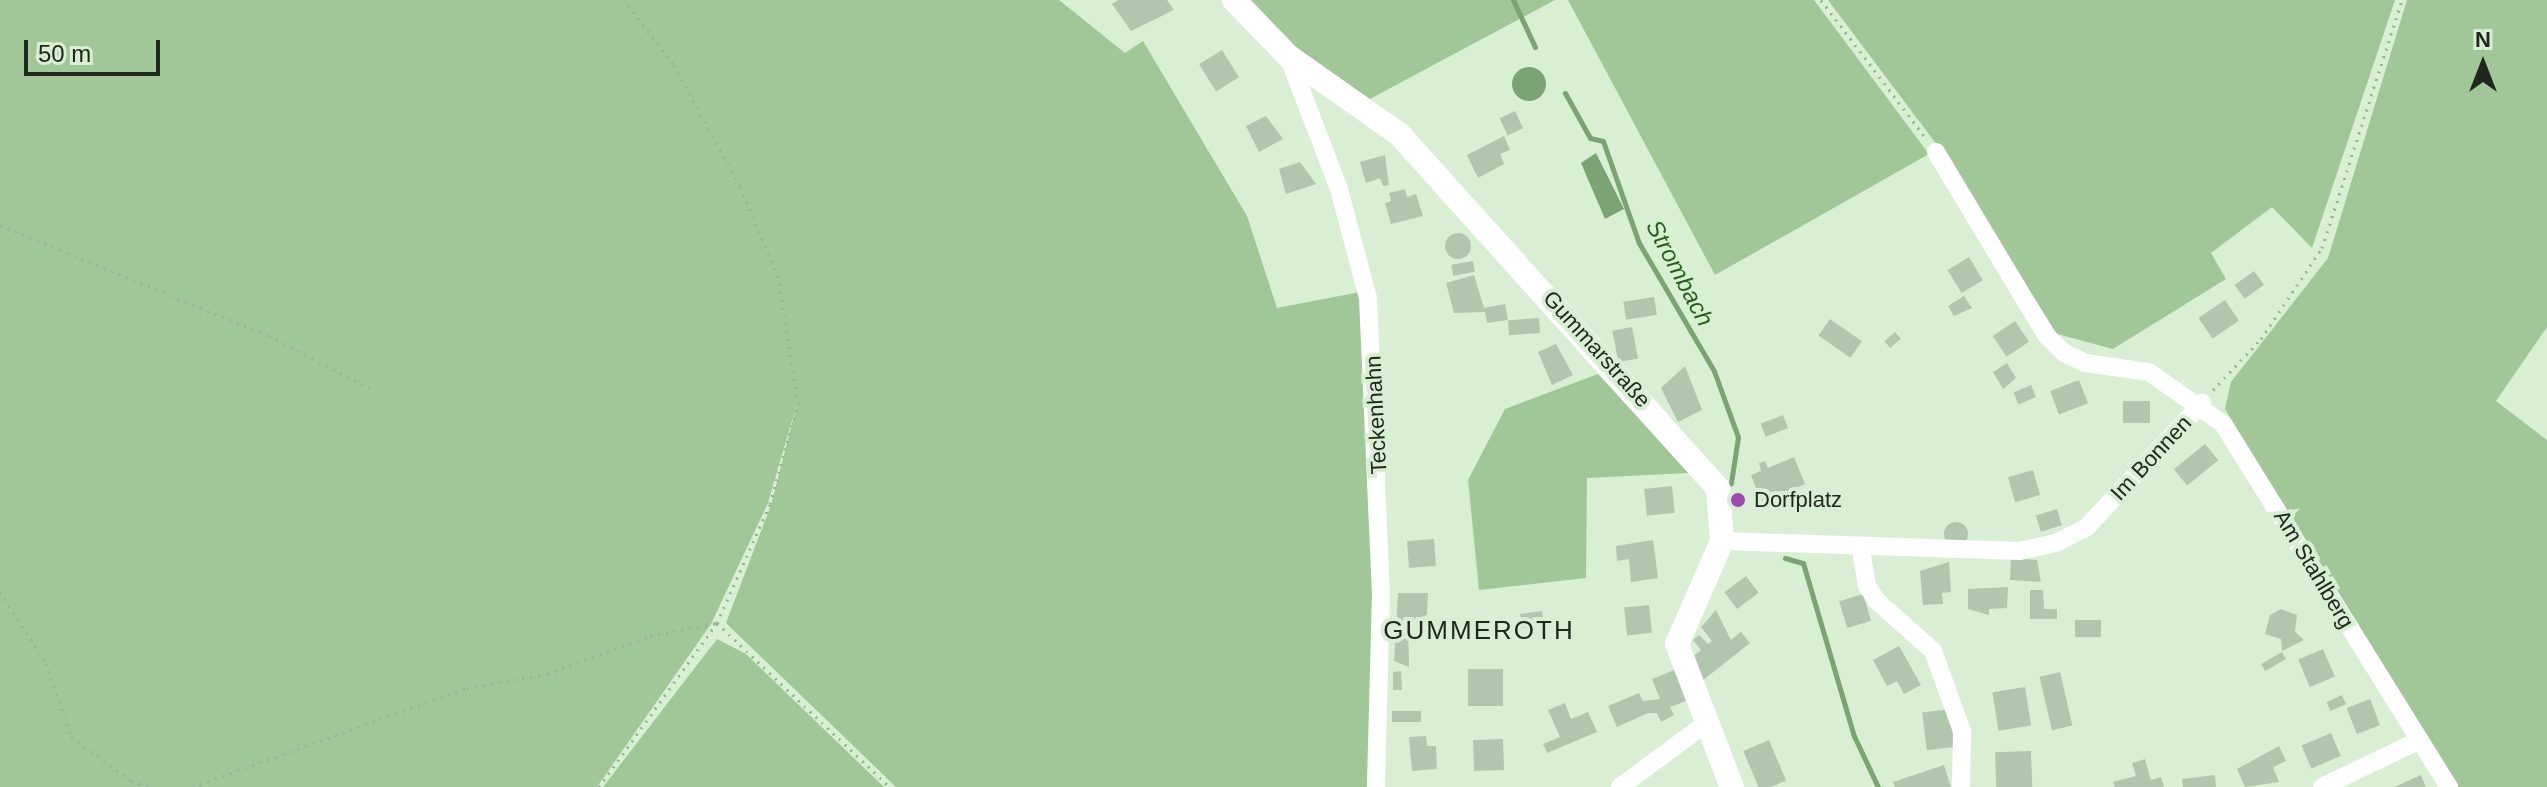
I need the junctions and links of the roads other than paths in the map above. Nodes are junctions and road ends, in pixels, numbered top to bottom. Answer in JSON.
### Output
{"nodes":[{"id":1,"x":1234,"y":0,"type":"edge"},
{"id":2,"x":1288,"y":56,"type":"junction"},
{"id":3,"x":1936,"y":152,"type":"road end"},
{"id":4,"x":2202,"y":403,"type":"junction"},
{"id":5,"x":1722,"y":541,"type":"junction"},
{"id":6,"x":1861,"y":549,"type":"junction"},
{"id":7,"x":1705,"y":724,"type":"junction"},
{"id":8,"x":2418,"y":741,"type":"junction"},
{"id":9,"x":1376,"y":787,"type":"edge"},
{"id":10,"x":1620,"y":787,"type":"edge"},
{"id":11,"x":1732,"y":787,"type":"edge"},
{"id":12,"x":1961,"y":787,"type":"edge"},
{"id":13,"x":2322,"y":787,"type":"edge"},
{"id":14,"x":2449,"y":787,"type":"edge"}],
"edges":[{"from":1,"to":2,"type":"street","name":"Gummarstraße"},
{"from":2,"to":5,"type":"street","name":"Gummarstraße"},
{"from":2,"to":9,"type":"street","name":"Teckenhahn"},
{"from":3,"to":4,"type":"street","name":"Im Bonnen"},
{"from":4,"to":6,"type":"street","name":"Im Bonnen"},
{"from":4,"to":8,"type":"street","name":"Am Stahlberg"},
{"from":5,"to":6,"type":"street","name":"Im Bonnen"},
{"from":5,"to":7,"type":"street","name":"Gummarstraße"},
{"from":6,"to":12,"type":"street"},
{"from":7,"to":10,"type":"street"},
{"from":7,"to":11,"type":"street","name":"Gummarstraße"},
{"from":8,"to":13,"type":"street"},
{"from":8,"to":14,"type":"street","name":"Am Stahlberg"}]}
